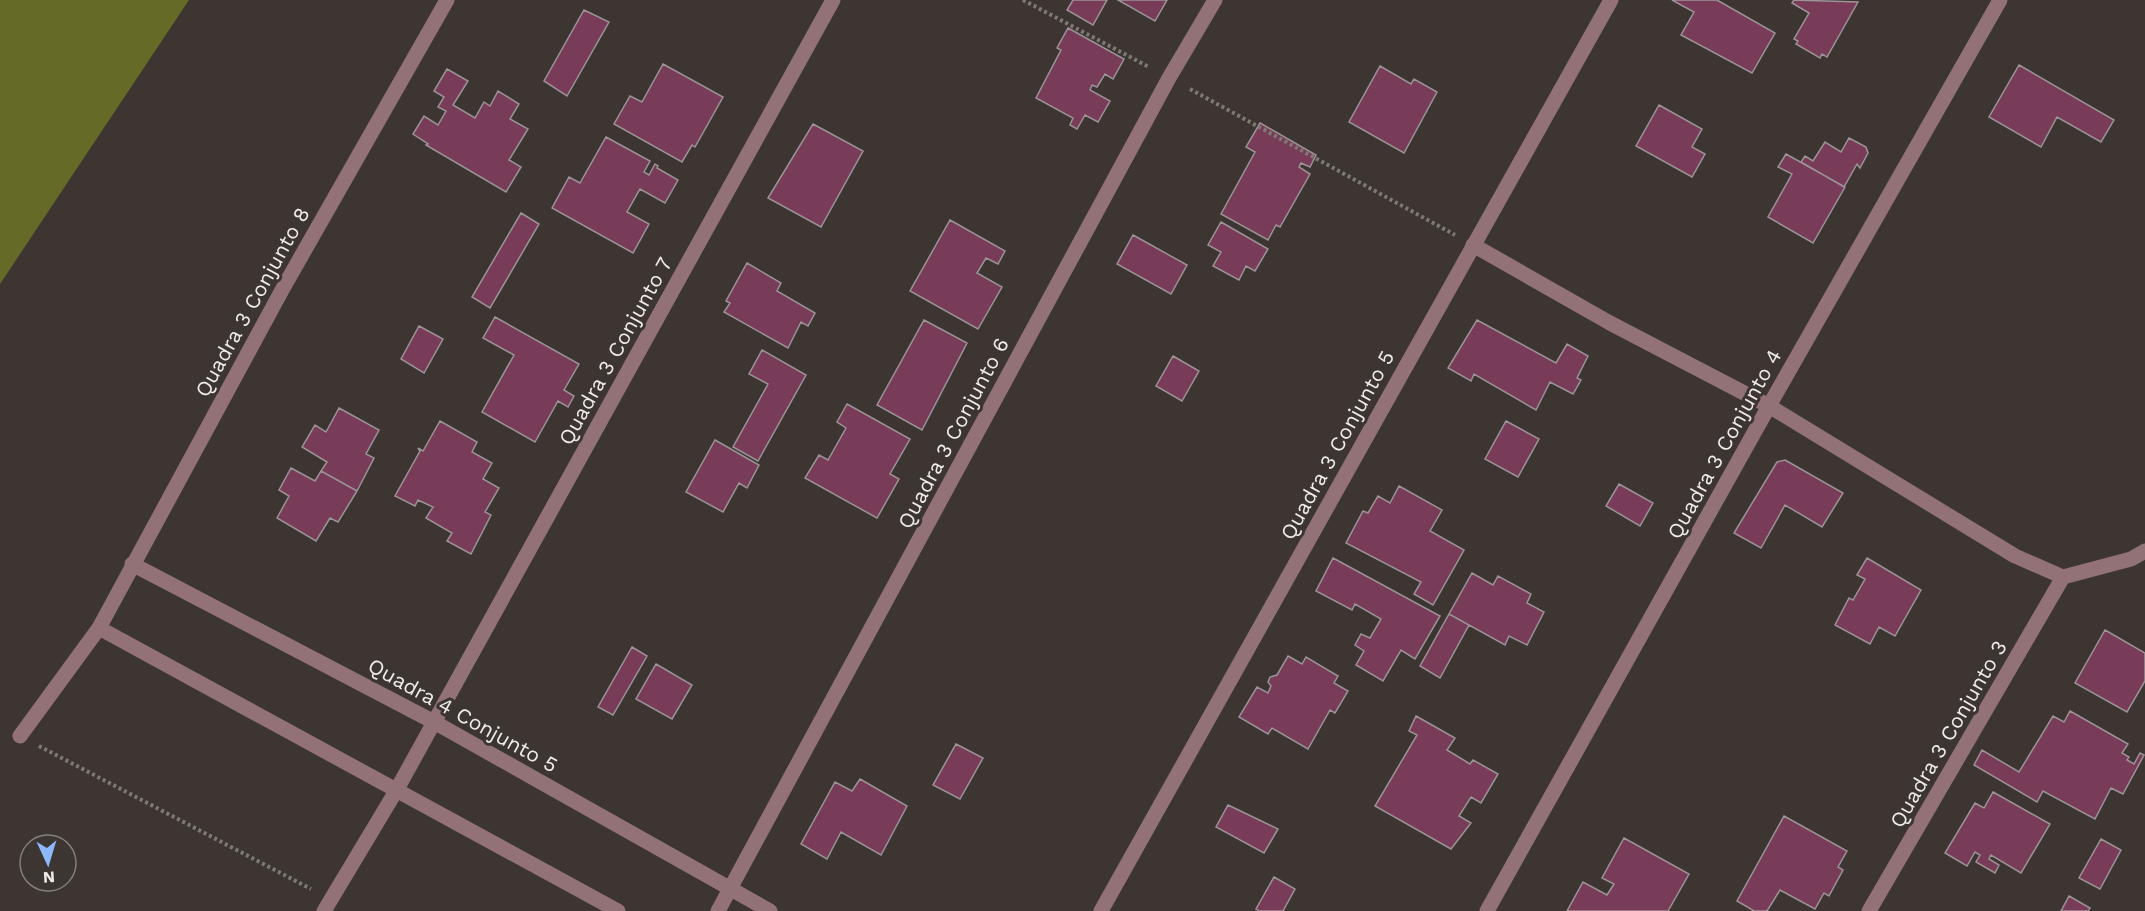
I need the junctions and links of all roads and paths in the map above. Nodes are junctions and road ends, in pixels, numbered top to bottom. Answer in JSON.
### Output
{"nodes":[{"id":1,"x":447,"y":0,"type":"edge"},
{"id":2,"x":833,"y":0,"type":"edge"},
{"id":3,"x":1023,"y":0,"type":"edge"},
{"id":4,"x":1215,"y":0,"type":"edge"},
{"id":5,"x":1611,"y":0,"type":"edge"},
{"id":6,"x":2000,"y":0,"type":"edge"},
{"id":7,"x":1169,"y":78,"type":"junction"},
{"id":8,"x":1473,"y":245,"type":"junction"},
{"id":9,"x":1769,"y":406,"type":"junction"},
{"id":10,"x":2145,"y":552,"type":"edge"},
{"id":11,"x":132,"y":564,"type":"junction"},
{"id":12,"x":2062,"y":577,"type":"junction"},
{"id":13,"x":99,"y":628,"type":"junction"},
{"id":14,"x":434,"y":722,"type":"junction"},
{"id":15,"x":20,"y":736,"type":"joint"},
{"id":16,"x":396,"y":791,"type":"junction"},
{"id":17,"x":730,"y":888,"type":"junction"},
{"id":18,"x":327,"y":905,"type":"edge"},
{"id":19,"x":618,"y":911,"type":"edge"},
{"id":20,"x":718,"y":911,"type":"edge"},
{"id":21,"x":770,"y":911,"type":"edge"},
{"id":22,"x":1101,"y":911,"type":"edge"},
{"id":23,"x":1487,"y":911,"type":"edge"},
{"id":24,"x":1869,"y":911,"type":"edge"}],
"edges":[{"from":1,"to":11,"type":"street","name":"Quadra 3 Conjunto 8"},
{"from":2,"to":14,"type":"street","name":"Quadra 3 Conjunto 7"},
{"from":3,"to":7,"type":"path"},
{"from":4,"to":7,"type":"street","name":"Quadra 3 Conjunto 6"},
{"from":5,"to":8,"type":"street","name":"Quadra 3 Conjunto 5"},
{"from":6,"to":9,"type":"street","name":"Quadra 3 Conjunto 4"},
{"from":7,"to":8,"type":"path"},
{"from":7,"to":17,"type":"street","name":"Quadra 3 Conjunto 6"},
{"from":8,"to":9,"type":"street"},
{"from":8,"to":22,"type":"street","name":"Quadra 3 Conjunto 5"},
{"from":9,"to":12,"type":"street"},
{"from":9,"to":23,"type":"street","name":"Quadra 3 Conjunto 4"},
{"from":10,"to":12,"type":"street"},
{"from":11,"to":13,"type":"street","name":"Quadra 3 Conjunto 8"},
{"from":11,"to":14,"type":"street","name":"Quadra 4 Conjunto 5"},
{"from":12,"to":24,"type":"street","name":"Quadra 3 Conjunto 3"},
{"from":13,"to":15,"type":"street","name":"Quadra 3 Conjunto 8"},
{"from":13,"to":16,"type":"street"},
{"from":14,"to":16,"type":"street","name":"Quadra 3 Conjunto 7"},
{"from":14,"to":17,"type":"street","name":"Quadra 4 Conjunto 5"},
{"from":15,"to":18,"type":"path"},
{"from":16,"to":18,"type":"street","name":"Quadra 3 Conjunto 7"},
{"from":16,"to":19,"type":"street"},
{"from":17,"to":20,"type":"street","name":"Quadra 3 Conjunto 6"},
{"from":17,"to":21,"type":"street","name":"Quadra 4 Conjunto 5"}]}
